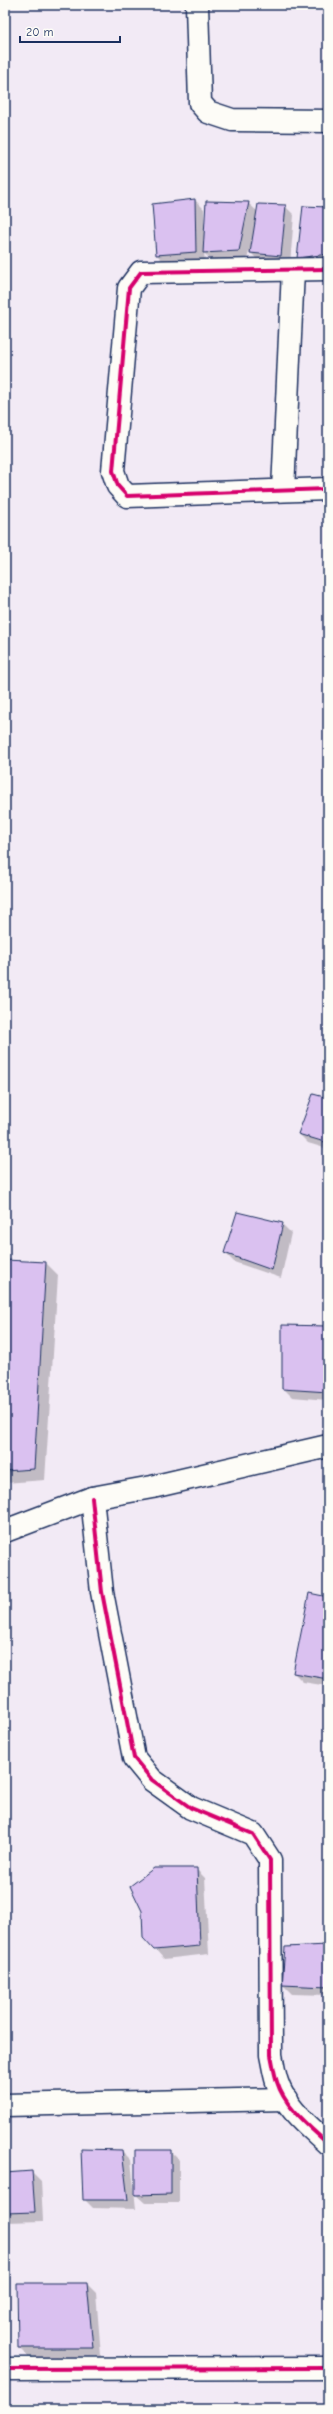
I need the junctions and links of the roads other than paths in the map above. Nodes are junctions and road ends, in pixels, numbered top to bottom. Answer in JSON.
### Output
{"nodes":[{"id":1,"x":197,"y":5,"type":"edge"},
{"id":2,"x":328,"y":121,"type":"edge"},
{"id":3,"x":328,"y":269,"type":"edge"},
{"id":4,"x":293,"y":270,"type":"junction"},
{"id":5,"x":328,"y":489,"type":"edge"},
{"id":6,"x":283,"y":490,"type":"junction"},
{"id":7,"x":328,"y":1446,"type":"edge"},
{"id":8,"x":92,"y":1498,"type":"junction"},
{"id":9,"x":5,"y":1531,"type":"edge"},
{"id":10,"x":286,"y":2099,"type":"junction"},
{"id":11,"x":5,"y":2105,"type":"edge"},
{"id":12,"x":328,"y":2144,"type":"edge"},
{"id":13,"x":328,"y":2368,"type":"edge"},
{"id":14,"x":5,"y":2369,"type":"edge"}],
"edges":[{"from":1,"to":2,"type":"street"},
{"from":3,"to":4,"type":"street"},
{"from":4,"to":6,"type":"street"},
{"from":4,"to":6,"type":"street"},
{"from":5,"to":6,"type":"street"},
{"from":7,"to":8,"type":"street"},
{"from":8,"to":9,"type":"street"},
{"from":8,"to":10,"type":"street"},
{"from":10,"to":11,"type":"street"},
{"from":10,"to":12,"type":"street"},
{"from":13,"to":14,"type":"street"}]}
